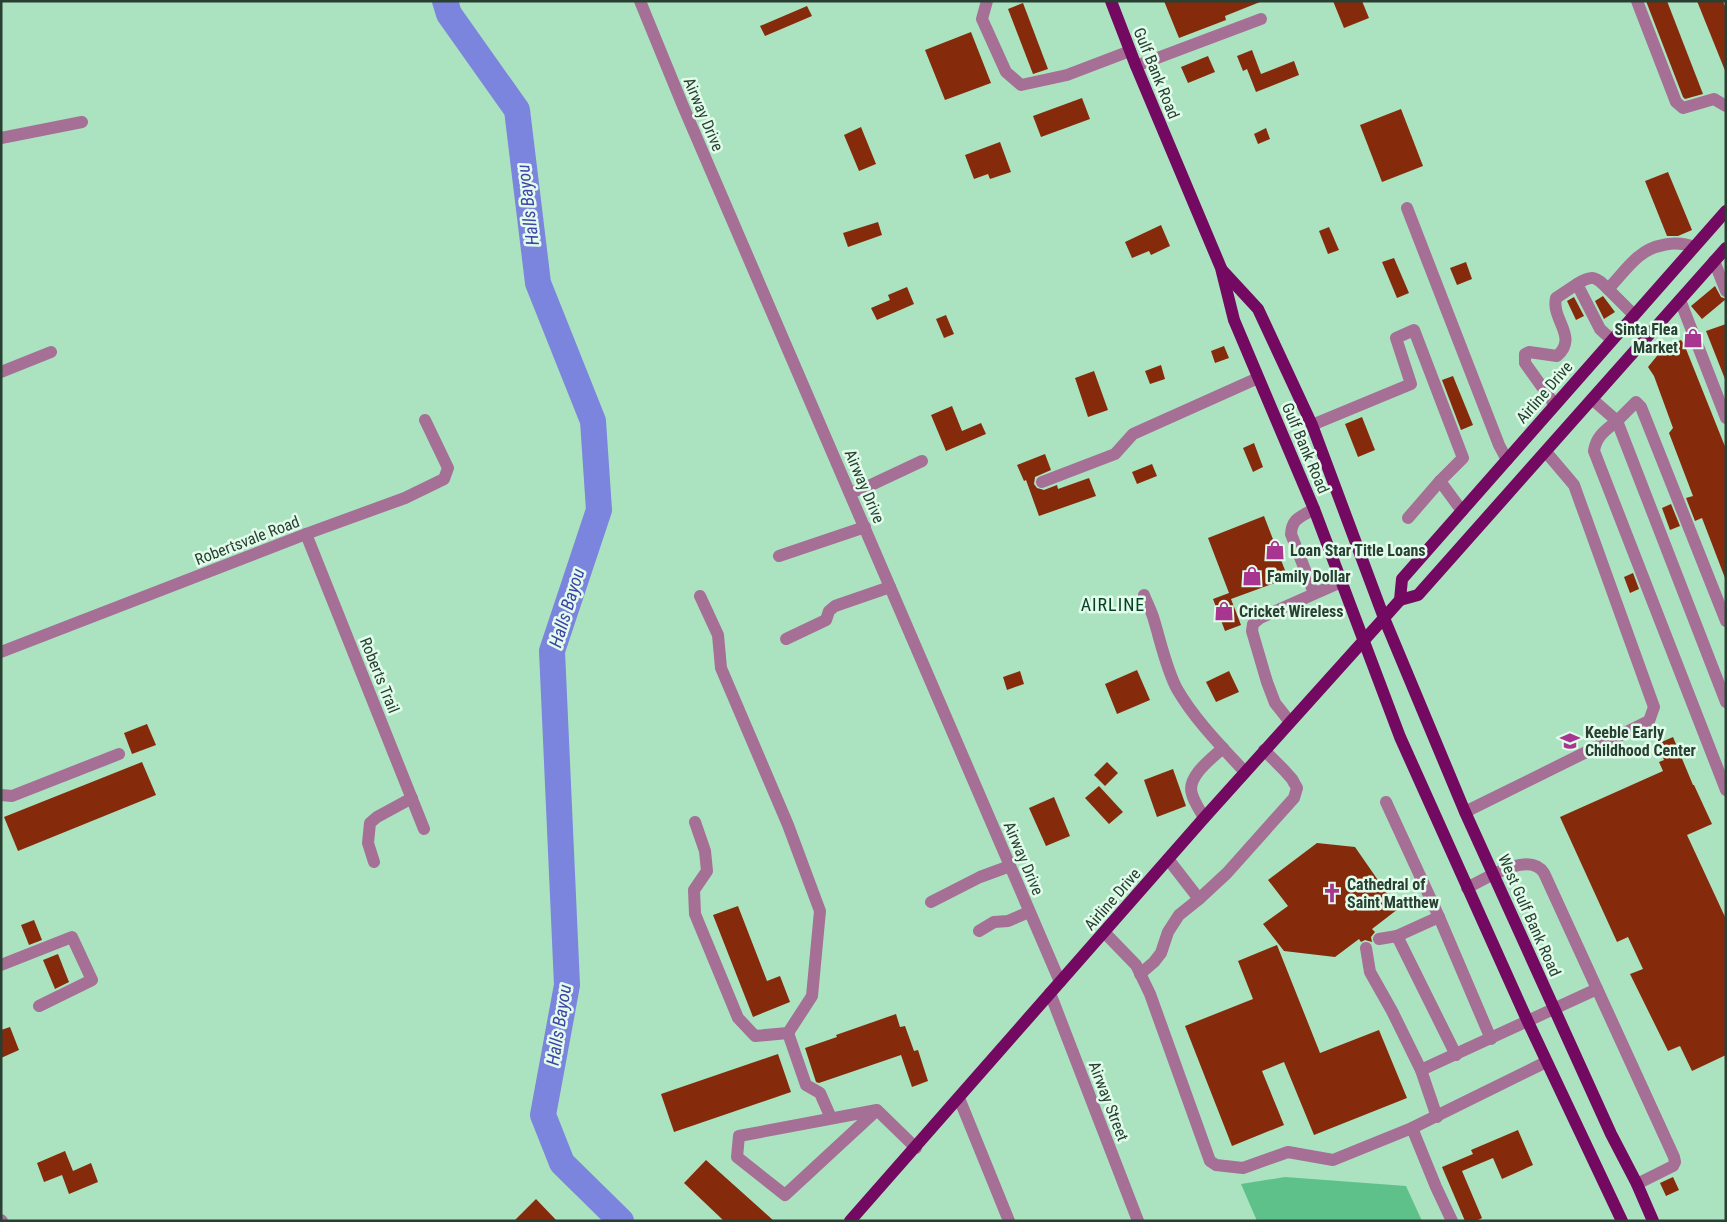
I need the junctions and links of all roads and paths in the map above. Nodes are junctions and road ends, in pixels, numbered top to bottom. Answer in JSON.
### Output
{"nodes":[{"id":1,"x":640,"y":1,"type":"edge"},
{"id":2,"x":986,"y":1,"type":"edge"},
{"id":3,"x":1111,"y":1,"type":"edge"},
{"id":4,"x":1637,"y":1,"type":"edge"},
{"id":5,"x":1261,"y":19,"type":"dead end"},
{"id":6,"x":1130,"y":51,"type":"junction"},
{"id":7,"x":1136,"y":66,"type":"junction"},
{"id":8,"x":1726,"y":106,"type":"edge"},
{"id":9,"x":82,"y":122,"type":"dead end"},
{"id":10,"x":1,"y":138,"type":"edge"},
{"id":11,"x":1408,"y":208,"type":"dead end"},
{"id":12,"x":1726,"y":211,"type":"edge"},
{"id":13,"x":1694,"y":247,"type":"junction"},
{"id":14,"x":1726,"y":248,"type":"edge"},
{"id":15,"x":1714,"y":261,"type":"junction"},
{"id":16,"x":1221,"y":268,"type":"junction"},
{"id":17,"x":1577,"y":284,"type":"junction"},
{"id":18,"x":1608,"y":289,"type":"junction"},
{"id":19,"x":1726,"y":290,"type":"edge"},
{"id":20,"x":1680,"y":300,"type":"junction"},
{"id":21,"x":1634,"y":315,"type":"junction"},
{"id":22,"x":1612,"y":340,"type":"junction"},
{"id":23,"x":51,"y":352,"type":"dead end"},
{"id":24,"x":1,"y":372,"type":"edge"},
{"id":25,"x":1258,"y":378,"type":"junction"},
{"id":26,"x":1592,"y":399,"type":"junction"},
{"id":27,"x":1555,"y":405,"type":"junction"},
{"id":28,"x":1726,"y":418,"type":"edge"},
{"id":29,"x":425,"y":420,"type":"dead end"},
{"id":30,"x":1617,"y":421,"type":"junction"},
{"id":31,"x":1312,"y":424,"type":"junction"},
{"id":32,"x":1546,"y":452,"type":"junction"},
{"id":33,"x":1507,"y":460,"type":"junction"},
{"id":34,"x":922,"y":461,"type":"dead end"},
{"id":35,"x":1440,"y":481,"type":"junction"},
{"id":36,"x":1042,"y":482,"type":"dead end"},
{"id":37,"x":850,"y":492,"type":"junction"},
{"id":38,"x":1314,"y":510,"type":"junction"},
{"id":39,"x":1462,"y":511,"type":"junction"},
{"id":40,"x":1408,"y":518,"type":"dead end"},
{"id":41,"x":865,"y":527,"type":"junction"},
{"id":42,"x":306,"y":534,"type":"junction"},
{"id":43,"x":779,"y":556,"type":"dead end"},
{"id":44,"x":1341,"y":582,"type":"junction"},
{"id":45,"x":890,"y":587,"type":"junction"},
{"id":46,"x":1314,"y":593,"type":"junction"},
{"id":47,"x":1144,"y":595,"type":"dead end"},
{"id":48,"x":700,"y":596,"type":"dead end"},
{"id":49,"x":1400,"y":600,"type":"junction"},
{"id":50,"x":1384,"y":618,"type":"junction"},
{"id":51,"x":1726,"y":621,"type":"edge"},
{"id":52,"x":786,"y":639,"type":"dead end"},
{"id":53,"x":1364,"y":641,"type":"junction"},
{"id":54,"x":1,"y":652,"type":"edge"},
{"id":55,"x":1726,"y":702,"type":"edge"},
{"id":56,"x":1290,"y":722,"type":"junction"},
{"id":57,"x":1223,"y":748,"type":"junction"},
{"id":58,"x":1264,"y":750,"type":"junction"},
{"id":59,"x":119,"y":754,"type":"dead end"},
{"id":60,"x":1245,"y":772,"type":"junction"},
{"id":61,"x":1726,"y":790,"type":"edge"},
{"id":62,"x":1,"y":795,"type":"edge"},
{"id":63,"x":412,"y":798,"type":"junction"},
{"id":64,"x":1386,"y":802,"type":"dead end"},
{"id":65,"x":1465,"y":812,"type":"junction"},
{"id":66,"x":1204,"y":818,"type":"junction"},
{"id":67,"x":695,"y":822,"type":"dead end"},
{"id":68,"x":424,"y":829,"type":"dead end"},
{"id":69,"x":1168,"y":859,"type":"junction"},
{"id":70,"x":374,"y":862,"type":"dead end"},
{"id":71,"x":1010,"y":866,"type":"junction"},
{"id":72,"x":1494,"y":874,"type":"junction"},
{"id":73,"x":1467,"y":888,"type":"junction"},
{"id":74,"x":1199,"y":899,"type":"junction"},
{"id":75,"x":931,"y":902,"type":"dead end"},
{"id":76,"x":1029,"y":912,"type":"junction"},
{"id":77,"x":1439,"y":917,"type":"junction"},
{"id":78,"x":979,"y":931,"type":"dead end"},
{"id":79,"x":1104,"y":932,"type":"junction"},
{"id":80,"x":1397,"y":936,"type":"junction"},
{"id":81,"x":1379,"y":939,"type":"dead end"},
{"id":82,"x":1366,"y":948,"type":"dead end"},
{"id":83,"x":1,"y":965,"type":"edge"},
{"id":84,"x":1140,"y":974,"type":"junction"},
{"id":85,"x":1060,"y":982,"type":"junction"},
{"id":86,"x":1597,"y":989,"type":"junction"},
{"id":87,"x":1050,"y":993,"type":"junction"},
{"id":88,"x":39,"y":1006,"type":"dead end"},
{"id":89,"x":1555,"y":1009,"type":"junction"},
{"id":90,"x":1528,"y":1022,"type":"junction"},
{"id":91,"x":788,"y":1033,"type":"junction"},
{"id":92,"x":1491,"y":1039,"type":"junction"},
{"id":93,"x":1456,"y":1055,"type":"junction"},
{"id":94,"x":1546,"y":1062,"type":"junction"},
{"id":95,"x":1421,"y":1070,"type":"junction"},
{"id":96,"x":959,"y":1098,"type":"junction"},
{"id":97,"x":876,"y":1110,"type":"junction"},
{"id":98,"x":1437,"y":1117,"type":"junction"},
{"id":99,"x":832,"y":1118,"type":"junction"},
{"id":100,"x":1412,"y":1128,"type":"junction"},
{"id":101,"x":916,"y":1148,"type":"junction"},
{"id":102,"x":1637,"y":1184,"type":"junction"},
{"id":103,"x":854,"y":1220,"type":"edge"},
{"id":104,"x":1009,"y":1221,"type":"edge"},
{"id":105,"x":1138,"y":1221,"type":"edge"},
{"id":106,"x":1452,"y":1221,"type":"edge"},
{"id":107,"x":1622,"y":1221,"type":"edge"},
{"id":108,"x":1653,"y":1221,"type":"edge"}],
"edges":[{"from":1,"to":37,"type":"street","name":"Airway Drive"},
{"from":2,"to":6,"type":"street"},
{"from":3,"to":6,"type":"main road","name":"Gulf Bank Road"},
{"from":4,"to":8,"type":"street"},
{"from":5,"to":7,"type":"street"},
{"from":6,"to":7,"type":"main road","name":"Gulf Bank Road"},
{"from":7,"to":16,"type":"main road","name":"Gulf Bank Road"},
{"from":9,"to":10,"type":"street"},
{"from":11,"to":33,"type":"street"},
{"from":12,"to":13,"type":"main road","name":"Airline Drive"},
{"from":13,"to":18,"type":"street"},
{"from":13,"to":21,"type":"main road","name":"Airline Drive"},
{"from":14,"to":15,"type":"main road","name":"Airline Drive"},
{"from":15,"to":19,"type":"street"},
{"from":15,"to":20,"type":"main road","name":"Airline Drive"},
{"from":16,"to":25,"type":"main road","name":"Gulf Bank Road"},
{"from":16,"to":31,"type":"main road","name":"Gulf Bank Road"},
{"from":17,"to":18,"type":"street"},
{"from":17,"to":22,"type":"street"},
{"from":17,"to":27,"type":"street"},
{"from":18,"to":21,"type":"street"},
{"from":20,"to":26,"type":"main road","name":"Airline Drive"},
{"from":20,"to":28,"type":"street"},
{"from":21,"to":22,"type":"main road","name":"Airline Drive"},
{"from":22,"to":27,"type":"main road","name":"Airline Drive"},
{"from":23,"to":24,"type":"street"},
{"from":25,"to":36,"type":"street"},
{"from":25,"to":38,"type":"main road","name":"Gulf Bank Road"},
{"from":26,"to":30,"type":"street"},
{"from":26,"to":32,"type":"main road","name":"Airline Drive"},
{"from":27,"to":33,"type":"main road","name":"Airline Drive"},
{"from":29,"to":42,"type":"street","name":"Robertsvale Road"},
{"from":30,"to":51,"type":"street"},
{"from":30,"to":55,"type":"street"},
{"from":30,"to":61,"type":"street"},
{"from":31,"to":35,"type":"street"},
{"from":31,"to":50,"type":"main road","name":"Gulf Bank Road"},
{"from":32,"to":49,"type":"main road","name":"Airline Drive"},
{"from":32,"to":65,"type":"street"},
{"from":33,"to":39,"type":"main road","name":"Airline Drive"},
{"from":34,"to":37,"type":"street"},
{"from":35,"to":39,"type":"street"},
{"from":35,"to":40,"type":"street"},
{"from":37,"to":41,"type":"street","name":"Airway Drive"},
{"from":38,"to":44,"type":"main road","name":"Gulf Bank Road"},
{"from":38,"to":46,"type":"street"},
{"from":39,"to":49,"type":"main road","name":"Airline Drive"},
{"from":41,"to":43,"type":"street"},
{"from":41,"to":45,"type":"street","name":"Airway Drive"},
{"from":42,"to":54,"type":"street","name":"Robertsvale Road"},
{"from":42,"to":63,"type":"street","name":"Roberts Trail"},
{"from":44,"to":46,"type":"street"},
{"from":44,"to":53,"type":"main road","name":"Gulf Bank Road"},
{"from":45,"to":52,"type":"street"},
{"from":45,"to":71,"type":"street","name":"Airway Drive"},
{"from":46,"to":56,"type":"street"},
{"from":47,"to":57,"type":"street"},
{"from":48,"to":91,"type":"street"},
{"from":49,"to":50,"type":"main road","name":"Airline Drive"},
{"from":50,"to":53,"type":"main road","name":"Airline Drive"},
{"from":50,"to":65,"type":"main road","name":"West Gulf Bank Road"},
{"from":53,"to":56,"type":"main road","name":"Airline Drive"},
{"from":53,"to":73,"type":"main road"},
{"from":56,"to":58,"type":"main road","name":"Airline Drive"},
{"from":57,"to":60,"type":"street"},
{"from":57,"to":66,"type":"street"},
{"from":58,"to":60,"type":"main road","name":"Airline Drive"},
{"from":58,"to":74,"type":"street"},
{"from":59,"to":62,"type":"street"},
{"from":60,"to":66,"type":"main road","name":"Airline Drive"},
{"from":63,"to":68,"type":"street","name":"Roberts Trail"},
{"from":63,"to":70,"type":"street"},
{"from":64,"to":77,"type":"street"},
{"from":65,"to":72,"type":"main road","name":"West Gulf Bank Road"},
{"from":66,"to":69,"type":"main road","name":"Airline Drive"},
{"from":67,"to":91,"type":"street"},
{"from":69,"to":74,"type":"street"},
{"from":69,"to":79,"type":"main road","name":"Airline Drive"},
{"from":71,"to":75,"type":"street"},
{"from":71,"to":76,"type":"street","name":"Airway Drive"},
{"from":72,"to":73,"type":"street"},
{"from":72,"to":86,"type":"street"},
{"from":72,"to":89,"type":"main road","name":"West Gulf Bank Road"},
{"from":73,"to":90,"type":"main road"},
{"from":74,"to":84,"type":"street"},
{"from":76,"to":78,"type":"street"},
{"from":76,"to":85,"type":"street","name":"Airway Drive"},
{"from":77,"to":80,"type":"street"},
{"from":77,"to":92,"type":"street"},
{"from":79,"to":84,"type":"street"},
{"from":79,"to":85,"type":"main road","name":"Airline Drive"},
{"from":80,"to":81,"type":"street"},
{"from":80,"to":93,"type":"street"},
{"from":82,"to":95,"type":"street"},
{"from":83,"to":88,"type":"street"},
{"from":84,"to":100,"type":"street"},
{"from":85,"to":87,"type":"main road","name":"Airline Drive"},
{"from":86,"to":89,"type":"street"},
{"from":86,"to":102,"type":"street"},
{"from":87,"to":96,"type":"main road","name":"Airline Drive"},
{"from":87,"to":105,"type":"street","name":"Airway Street"},
{"from":89,"to":90,"type":"street"},
{"from":89,"to":102,"type":"main road","name":"West Gulf Bank Road"},
{"from":90,"to":92,"type":"street"},
{"from":90,"to":94,"type":"main road"},
{"from":91,"to":99,"type":"street"},
{"from":92,"to":93,"type":"street"},
{"from":93,"to":95,"type":"street"},
{"from":94,"to":98,"type":"street"},
{"from":94,"to":107,"type":"main road"},
{"from":95,"to":98,"type":"street"},
{"from":96,"to":101,"type":"main road","name":"Airline Drive"},
{"from":96,"to":104,"type":"street"},
{"from":97,"to":99,"type":"street"},
{"from":97,"to":99,"type":"street"},
{"from":97,"to":101,"type":"street"},
{"from":98,"to":100,"type":"street"},
{"from":100,"to":106,"type":"street"},
{"from":101,"to":103,"type":"main road","name":"Airline Drive"},
{"from":102,"to":108,"type":"main road","name":"West Gulf Bank Road"}]}
